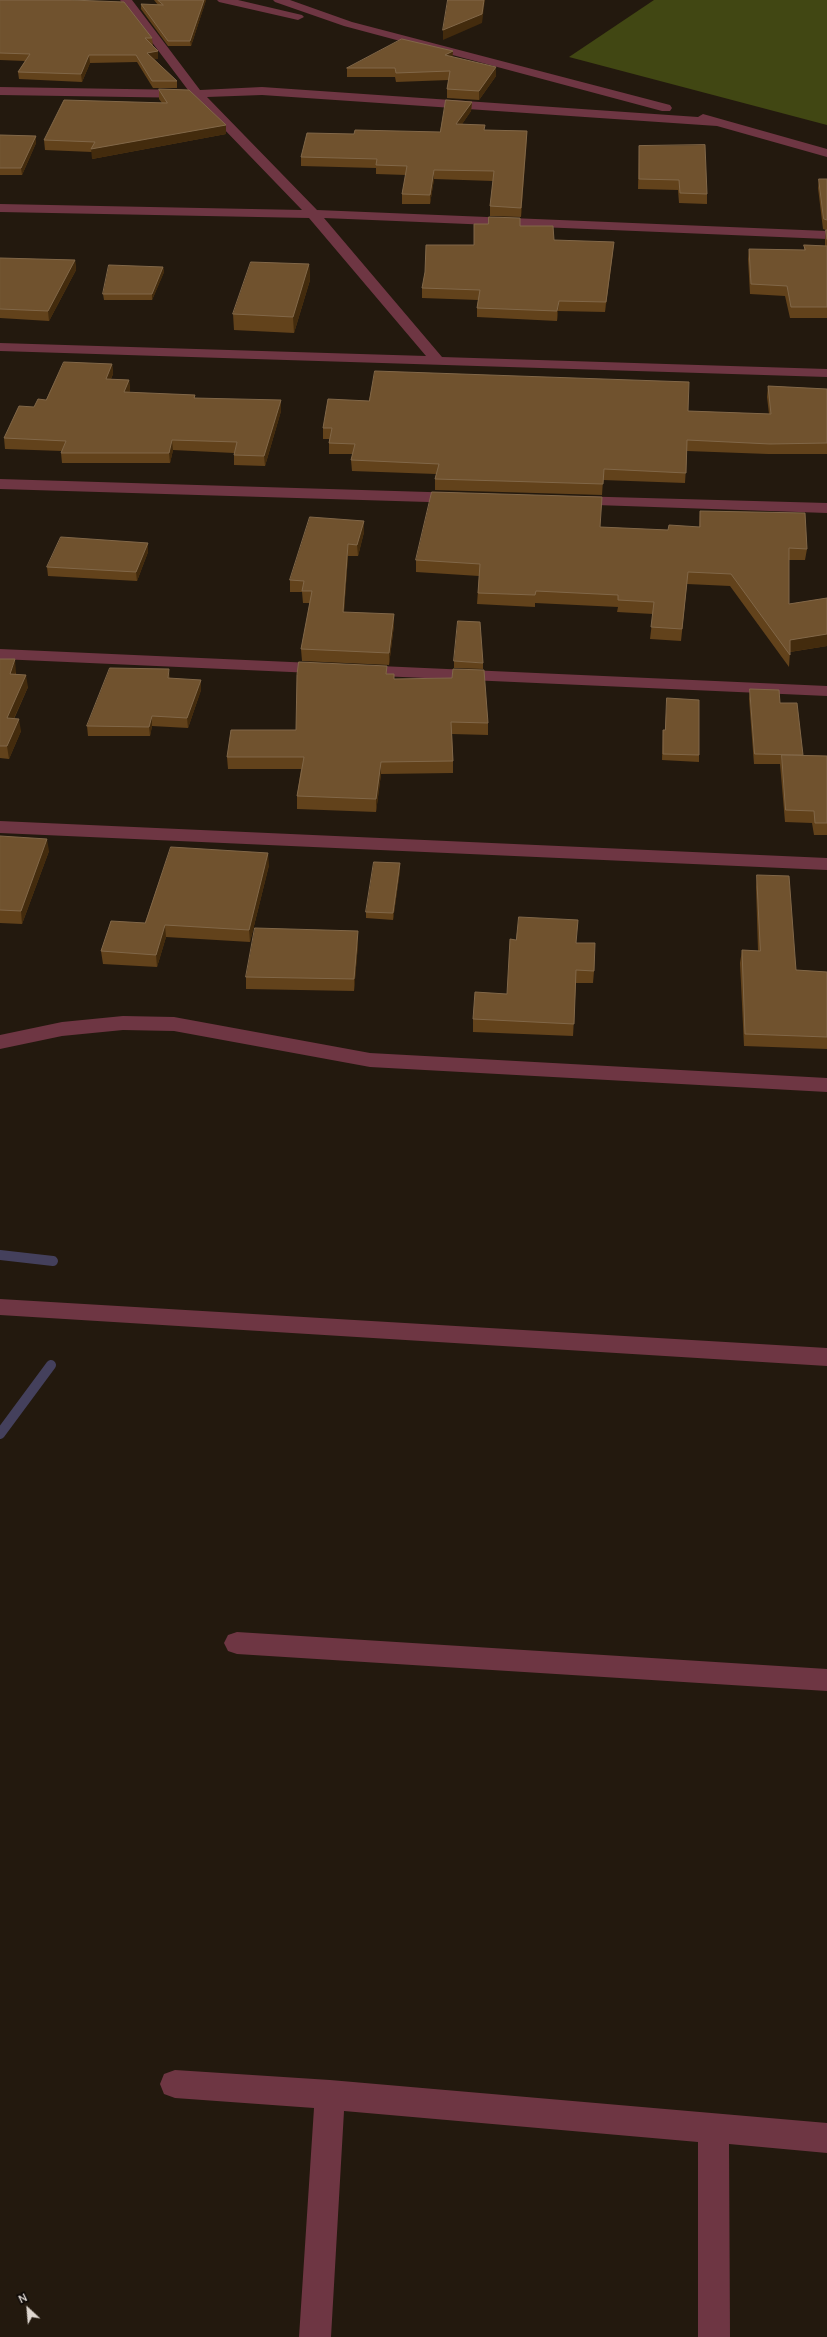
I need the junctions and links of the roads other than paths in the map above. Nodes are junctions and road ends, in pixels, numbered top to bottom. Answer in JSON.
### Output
{"nodes":[{"id":1,"x":126,"y":0,"type":"edge"},
{"id":2,"x":223,"y":0,"type":"edge"},
{"id":3,"x":279,"y":0,"type":"edge"},
{"id":4,"x":348,"y":24,"type":"junction"},
{"id":5,"x":0,"y":91,"type":"edge"},
{"id":6,"x":197,"y":94,"type":"junction"},
{"id":7,"x":717,"y":122,"type":"junction"},
{"id":8,"x":827,"y":152,"type":"edge"},
{"id":9,"x":0,"y":208,"type":"edge"},
{"id":10,"x":313,"y":214,"type":"junction"},
{"id":11,"x":827,"y":235,"type":"edge"},
{"id":12,"x":0,"y":347,"type":"edge"},
{"id":13,"x":439,"y":362,"type":"junction"},
{"id":14,"x":827,"y":373,"type":"edge"},
{"id":15,"x":0,"y":484,"type":"edge"},
{"id":16,"x":477,"y":498,"type":"edge"},
{"id":17,"x":556,"y":500,"type":"edge"},
{"id":18,"x":827,"y":508,"type":"edge"},
{"id":19,"x":0,"y":654,"type":"edge"},
{"id":20,"x":827,"y":691,"type":"edge"},
{"id":21,"x":0,"y":827,"type":"edge"},
{"id":22,"x":827,"y":864,"type":"edge"},
{"id":23,"x":0,"y":1042,"type":"edge"},
{"id":24,"x":827,"y":1085,"type":"edge"},
{"id":25,"x":0,"y":1307,"type":"edge"},
{"id":26,"x":827,"y":1357,"type":"edge"},
{"id":27,"x":237,"y":1643,"type":"dead end"},
{"id":28,"x":827,"y":1680,"type":"edge"},
{"id":29,"x":175,"y":2084,"type":"dead end"},
{"id":30,"x":330,"y":2095,"type":"junction"},
{"id":31,"x":713,"y":2128,"type":"junction"},
{"id":32,"x":827,"y":2138,"type":"edge"},
{"id":33,"x":315,"y":2337,"type":"edge"},
{"id":34,"x":714,"y":2337,"type":"edge"}],
"edges":[{"from":1,"to":6,"type":"street"},
{"from":2,"to":4,"type":"street"},
{"from":3,"to":4,"type":"street"},
{"from":4,"to":7,"type":"street"},
{"from":5,"to":6,"type":"street"},
{"from":6,"to":7,"type":"street"},
{"from":6,"to":10,"type":"street"},
{"from":7,"to":8,"type":"street"},
{"from":9,"to":10,"type":"street"},
{"from":10,"to":11,"type":"street"},
{"from":10,"to":13,"type":"street"},
{"from":12,"to":13,"type":"street"},
{"from":13,"to":14,"type":"street"},
{"from":15,"to":16,"type":"street"},
{"from":17,"to":18,"type":"street"},
{"from":19,"to":20,"type":"street"},
{"from":21,"to":22,"type":"street"},
{"from":23,"to":24,"type":"street"},
{"from":25,"to":26,"type":"street"},
{"from":27,"to":28,"type":"street"},
{"from":29,"to":30,"type":"street"},
{"from":30,"to":31,"type":"street"},
{"from":30,"to":33,"type":"street"},
{"from":31,"to":32,"type":"street"},
{"from":31,"to":34,"type":"street"}]}
